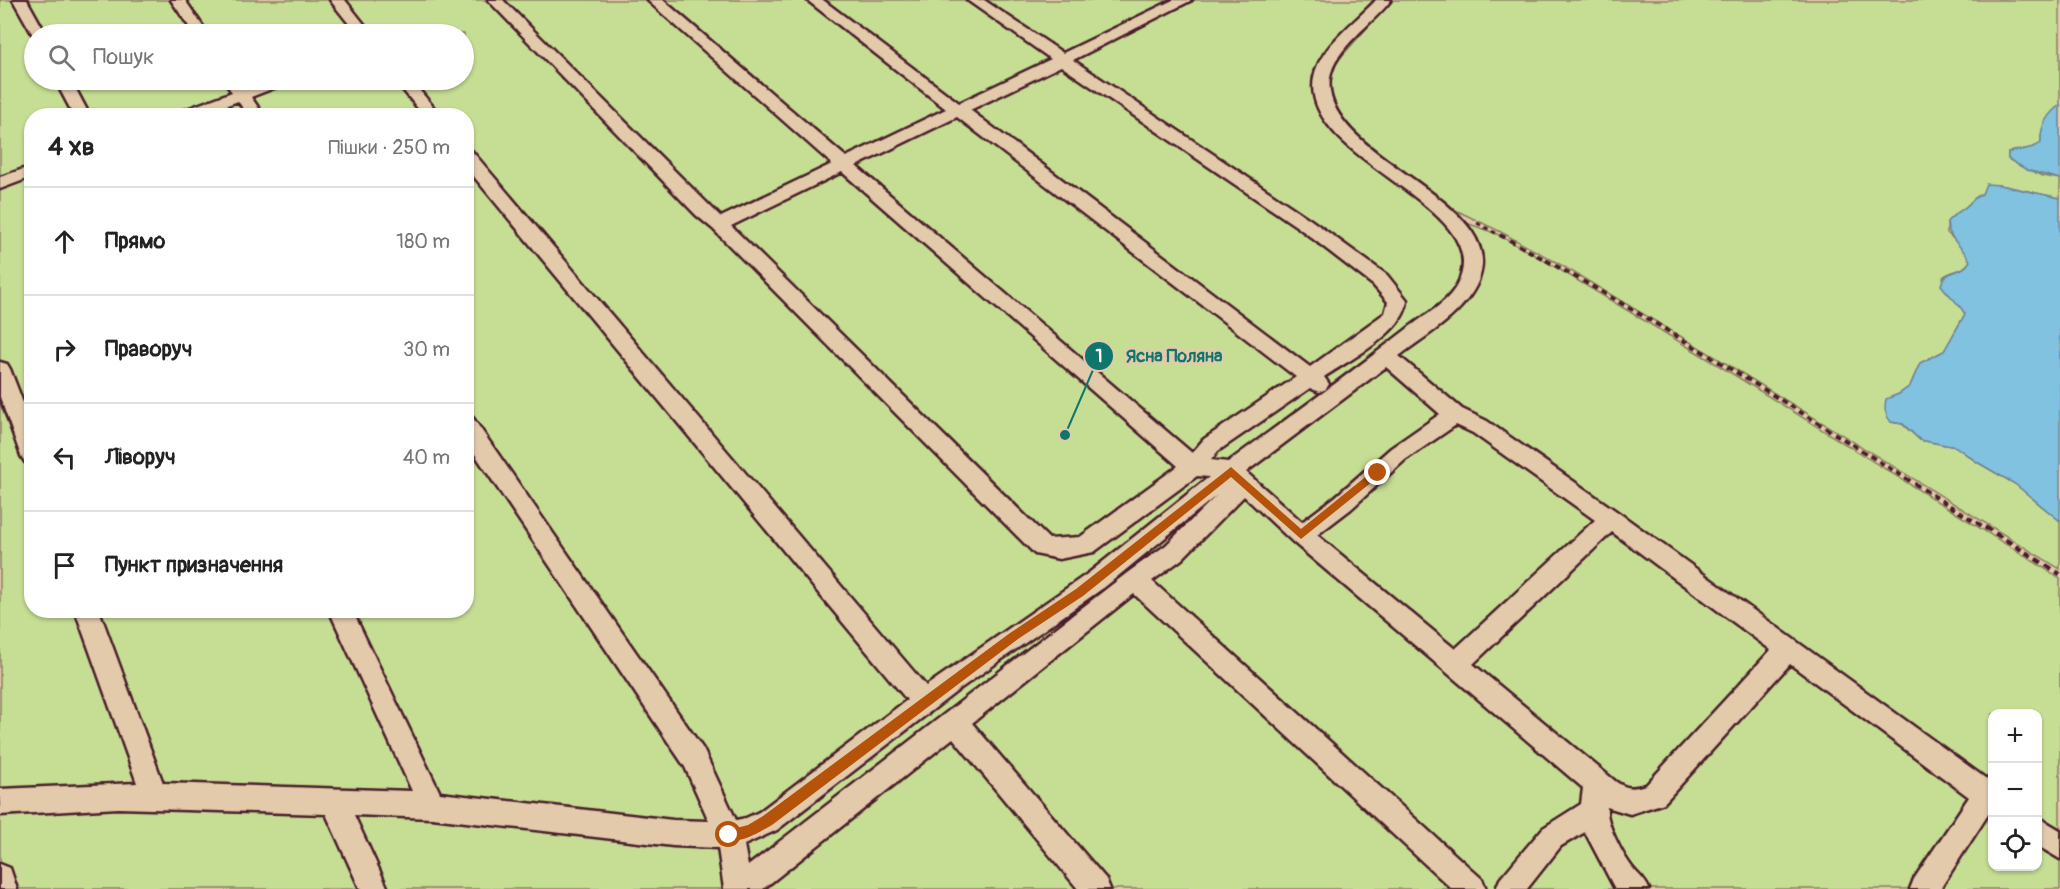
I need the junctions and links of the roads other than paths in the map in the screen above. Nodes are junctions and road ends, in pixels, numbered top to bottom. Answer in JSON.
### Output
{"nodes":[{"id":1,"x":20,"y":0,"type":"edge"},
{"id":2,"x":178,"y":0,"type":"edge"},
{"id":3,"x":337,"y":0,"type":"edge"},
{"id":4,"x":495,"y":0,"type":"edge"},
{"id":5,"x":654,"y":0,"type":"edge"},
{"id":6,"x":814,"y":0,"type":"edge"},
{"id":7,"x":974,"y":0,"type":"edge"},
{"id":8,"x":1185,"y":0,"type":"edge"},
{"id":9,"x":1384,"y":0,"type":"edge"},
{"id":10,"x":33,"y":24,"type":"edge"},
{"id":11,"x":194,"y":24,"type":"edge"},
{"id":12,"x":357,"y":24,"type":"edge"},
{"id":13,"x":1061,"y":59,"type":"junction"},
{"id":14,"x":68,"y":90,"type":"edge"},
{"id":15,"x":238,"y":90,"type":"edge"},
{"id":16,"x":252,"y":90,"type":"edge"},
{"id":17,"x":411,"y":90,"type":"edge"},
{"id":18,"x":241,"y":94,"type":"junction"},
{"id":19,"x":78,"y":108,"type":"edge"},
{"id":20,"x":203,"y":108,"type":"edge"},
{"id":21,"x":251,"y":108,"type":"edge"},
{"id":22,"x":426,"y":108,"type":"edge"},
{"id":23,"x":958,"y":111,"type":"junction"},
{"id":24,"x":474,"y":165,"type":"edge"},
{"id":25,"x":845,"y":166,"type":"junction"},
{"id":26,"x":24,"y":174,"type":"edge"},
{"id":27,"x":0,"y":183,"type":"edge"},
{"id":28,"x":719,"y":225,"type":"junction"},
{"id":29,"x":1386,"y":356,"type":"junction"},
{"id":30,"x":0,"y":369,"type":"edge"},
{"id":31,"x":1308,"y":376,"type":"junction"},
{"id":32,"x":1334,"y":395,"type":"junction"},
{"id":33,"x":1455,"y":415,"type":"junction"},
{"id":34,"x":24,"y":434,"type":"edge"},
{"id":35,"x":474,"y":436,"type":"edge"},
{"id":36,"x":1193,"y":467,"type":"junction"},
{"id":37,"x":1237,"y":477,"type":"junction"},
{"id":38,"x":1611,"y":519,"type":"junction"},
{"id":39,"x":1301,"y":535,"type":"junction"},
{"id":40,"x":1135,"y":580,"type":"junction"},
{"id":41,"x":90,"y":618,"type":"edge"},
{"id":42,"x":344,"y":618,"type":"edge"},
{"id":43,"x":1788,"y":649,"type":"junction"},
{"id":44,"x":1456,"y":664,"type":"junction"},
{"id":45,"x":924,"y":703,"type":"junction"},
{"id":46,"x":955,"y":722,"type":"junction"},
{"id":47,"x":1597,"y":783,"type":"junction"},
{"id":48,"x":1988,"y":795,"type":"edge"},
{"id":49,"x":155,"y":797,"type":"junction"},
{"id":50,"x":1988,"y":797,"type":"edge"},
{"id":51,"x":334,"y":801,"type":"junction"},
{"id":52,"x":0,"y":802,"type":"edge"},
{"id":53,"x":432,"y":806,"type":"junction"},
{"id":54,"x":1593,"y":812,"type":"junction"},
{"id":55,"x":2042,"y":833,"type":"edge"},
{"id":56,"x":729,"y":835,"type":"junction"},
{"id":57,"x":2060,"y":846,"type":"edge"},
{"id":58,"x":0,"y":878,"type":"edge"},
{"id":59,"x":3,"y":889,"type":"edge"},
{"id":60,"x":374,"y":889,"type":"edge"},
{"id":61,"x":739,"y":889,"type":"edge"},
{"id":62,"x":1096,"y":889,"type":"edge"},
{"id":63,"x":1472,"y":889,"type":"edge"},
{"id":64,"x":1510,"y":889,"type":"edge"},
{"id":65,"x":1635,"y":889,"type":"edge"},
{"id":66,"x":1924,"y":889,"type":"edge"}],
"edges":[{"from":1,"to":10,"type":"street"},
{"from":2,"to":11,"type":"street"},
{"from":3,"to":12,"type":"street"},
{"from":4,"to":28,"type":"street"},
{"from":5,"to":25,"type":"street"},
{"from":6,"to":23,"type":"street"},
{"from":7,"to":13,"type":"street"},
{"from":8,"to":13,"type":"street"},
{"from":9,"to":29,"type":"street"},
{"from":13,"to":23,"type":"street"},
{"from":13,"to":31,"type":"street"},
{"from":14,"to":19,"type":"street"},
{"from":15,"to":18,"type":"street"},
{"from":16,"to":18,"type":"street"},
{"from":17,"to":22,"type":"street"},
{"from":18,"to":20,"type":"street"},
{"from":18,"to":21,"type":"street"},
{"from":23,"to":25,"type":"street"},
{"from":23,"to":31,"type":"street"},
{"from":24,"to":45,"type":"street"},
{"from":25,"to":28,"type":"street"},
{"from":25,"to":36,"type":"street"},
{"from":26,"to":27,"type":"street"},
{"from":28,"to":36,"type":"street"},
{"from":29,"to":32,"type":"street"},
{"from":29,"to":33,"type":"street"},
{"from":30,"to":34,"type":"street"},
{"from":31,"to":32,"type":"street"},
{"from":31,"to":36,"type":"street"},
{"from":32,"to":37,"type":"street"},
{"from":33,"to":38,"type":"street"},
{"from":33,"to":39,"type":"street"},
{"from":35,"to":56,"type":"street"},
{"from":36,"to":37,"type":"street"},
{"from":37,"to":39,"type":"street"},
{"from":37,"to":40,"type":"street"},
{"from":37,"to":45,"type":"street"},
{"from":38,"to":43,"type":"street"},
{"from":38,"to":44,"type":"street"},
{"from":39,"to":44,"type":"street"},
{"from":40,"to":46,"type":"street"},
{"from":40,"to":63,"type":"street"},
{"from":41,"to":49,"type":"street"},
{"from":42,"to":53,"type":"street"},
{"from":43,"to":47,"type":"street"},
{"from":43,"to":48,"type":"street"},
{"from":44,"to":47,"type":"street"},
{"from":45,"to":56,"type":"street"},
{"from":46,"to":61,"type":"street"},
{"from":46,"to":62,"type":"street"},
{"from":47,"to":54,"type":"street"},
{"from":49,"to":51,"type":"street"},
{"from":49,"to":52,"type":"street"},
{"from":50,"to":66,"type":"street"},
{"from":51,"to":53,"type":"street"},
{"from":51,"to":60,"type":"street"},
{"from":53,"to":56,"type":"street"},
{"from":54,"to":64,"type":"street"},
{"from":54,"to":65,"type":"street"},
{"from":55,"to":57,"type":"street"},
{"from":56,"to":61,"type":"street"},
{"from":58,"to":59,"type":"street"}]}
